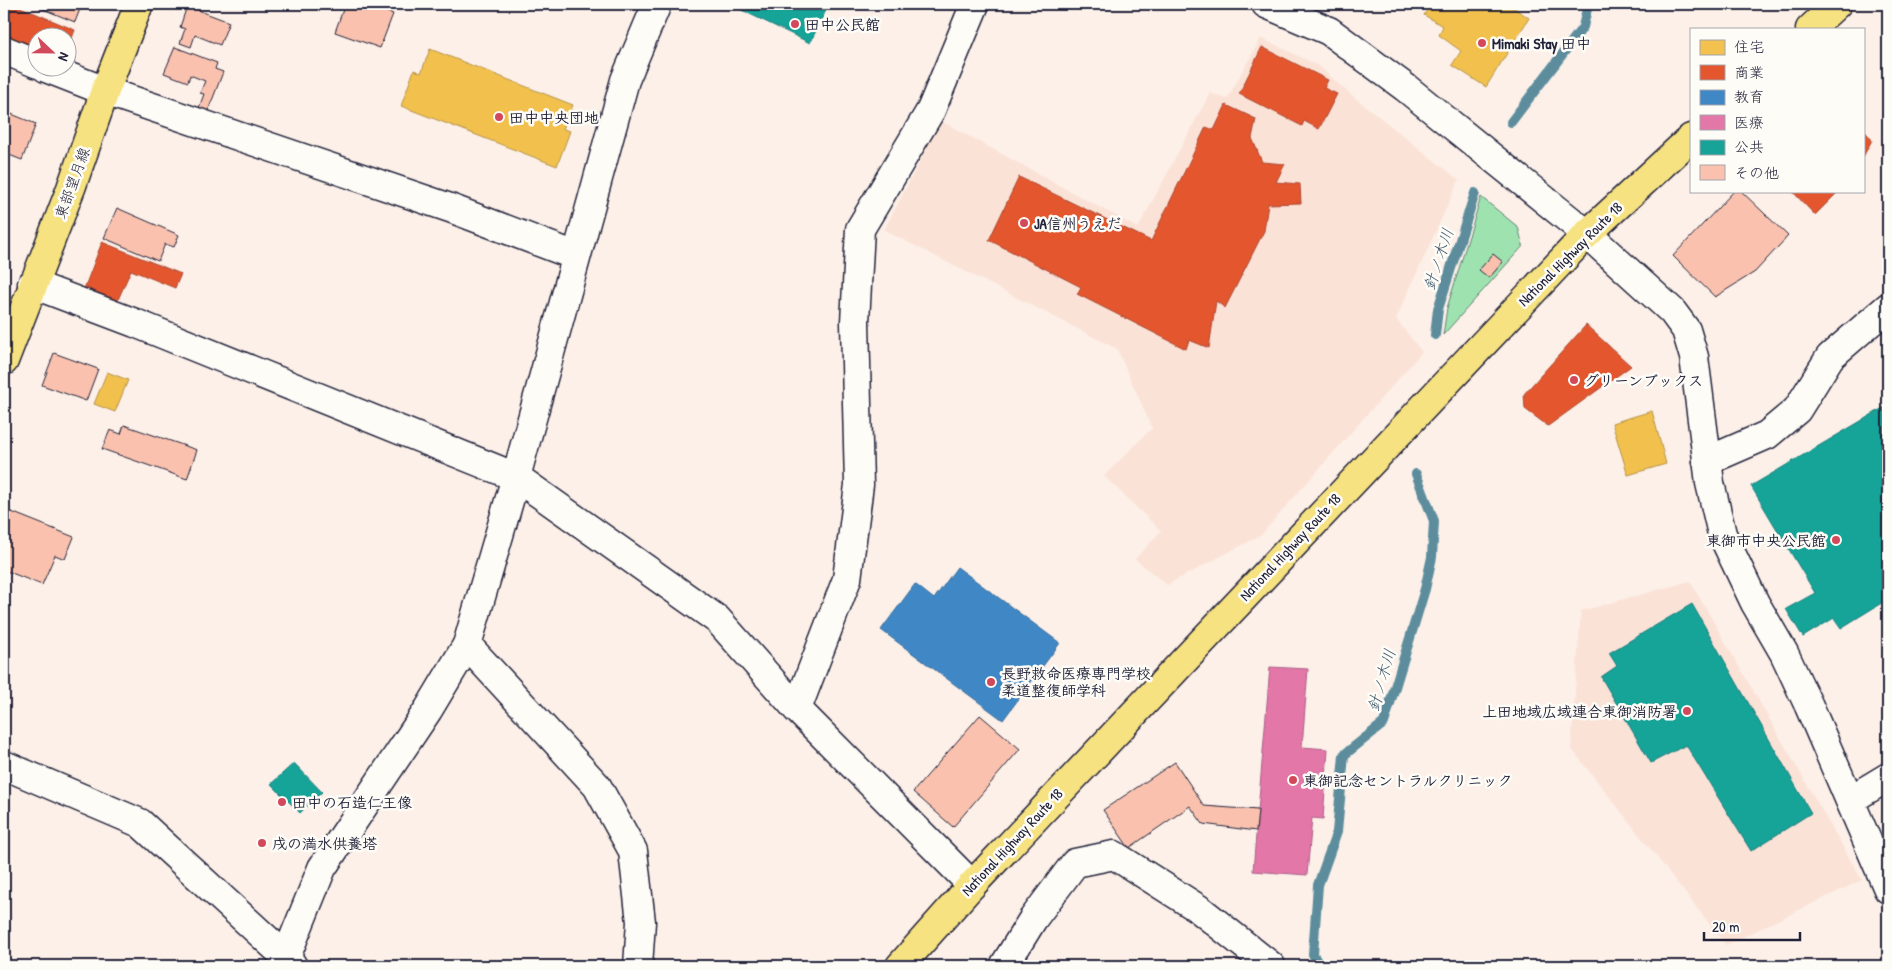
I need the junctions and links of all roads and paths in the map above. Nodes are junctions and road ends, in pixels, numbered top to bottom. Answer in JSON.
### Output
{"nodes":[{"id":1,"x":139,"y":4,"type":"edge"},
{"id":2,"x":657,"y":4,"type":"edge"},
{"id":3,"x":975,"y":4,"type":"edge"},
{"id":4,"x":1266,"y":4,"type":"edge"},
{"id":5,"x":1837,"y":4,"type":"edge"},
{"id":6,"x":1811,"y":28,"type":"edge"},
{"id":7,"x":4,"y":50,"type":"edge"},
{"id":8,"x":28,"y":60,"type":"edge"},
{"id":9,"x":72,"y":78,"type":"edge"},
{"id":10,"x":105,"y":91,"type":"junction"},
{"id":11,"x":1690,"y":139,"type":"edge"},
{"id":12,"x":1587,"y":234,"type":"junction"},
{"id":13,"x":576,"y":256,"type":"junction"},
{"id":14,"x":32,"y":284,"type":"junction"},
{"id":15,"x":1888,"y":307,"type":"edge"},
{"id":16,"x":4,"y":361,"type":"edge"},
{"id":17,"x":1707,"y":461,"type":"junction"},
{"id":18,"x":516,"y":477,"type":"junction"},
{"id":19,"x":467,"y":645,"type":"junction"},
{"id":20,"x":797,"y":709,"type":"junction"},
{"id":21,"x":4,"y":765,"type":"edge"},
{"id":22,"x":1888,"y":777,"type":"edge"},
{"id":23,"x":1850,"y":800,"type":"junction"},
{"id":24,"x":972,"y":885,"type":"junction"},
{"id":25,"x":1888,"y":889,"type":"edge"},
{"id":26,"x":289,"y":962,"type":"edge"},
{"id":27,"x":638,"y":966,"type":"edge"},
{"id":28,"x":900,"y":966,"type":"edge"},
{"id":29,"x":1004,"y":966,"type":"edge"},
{"id":30,"x":1272,"y":966,"type":"edge"}],
"edges":[{"from":1,"to":10,"type":"main road","name":"東部望月線"},
{"from":2,"to":13,"type":"street"},
{"from":3,"to":20,"type":"street"},
{"from":4,"to":12,"type":"street"},
{"from":5,"to":6,"type":"main road"},
{"from":7,"to":8,"type":"street"},
{"from":9,"to":10,"type":"street"},
{"from":10,"to":13,"type":"street"},
{"from":10,"to":14,"type":"main road","name":"東部望月線"},
{"from":11,"to":12,"type":"main road","name":"National Highway Route 18"},
{"from":12,"to":17,"type":"street"},
{"from":12,"to":24,"type":"main road","name":"National Highway Route 18"},
{"from":13,"to":18,"type":"street"},
{"from":14,"to":16,"type":"main road","name":"東部望月線"},
{"from":14,"to":18,"type":"street"},
{"from":15,"to":17,"type":"street"},
{"from":17,"to":23,"type":"street"},
{"from":18,"to":19,"type":"street"},
{"from":18,"to":20,"type":"street"},
{"from":19,"to":26,"type":"street"},
{"from":19,"to":27,"type":"street"},
{"from":20,"to":24,"type":"street"},
{"from":21,"to":26,"type":"street"},
{"from":22,"to":23,"type":"street"},
{"from":23,"to":25,"type":"street"},
{"from":24,"to":28,"type":"main road","name":"National Highway Route 18"},
{"from":29,"to":30,"type":"street"}]}
